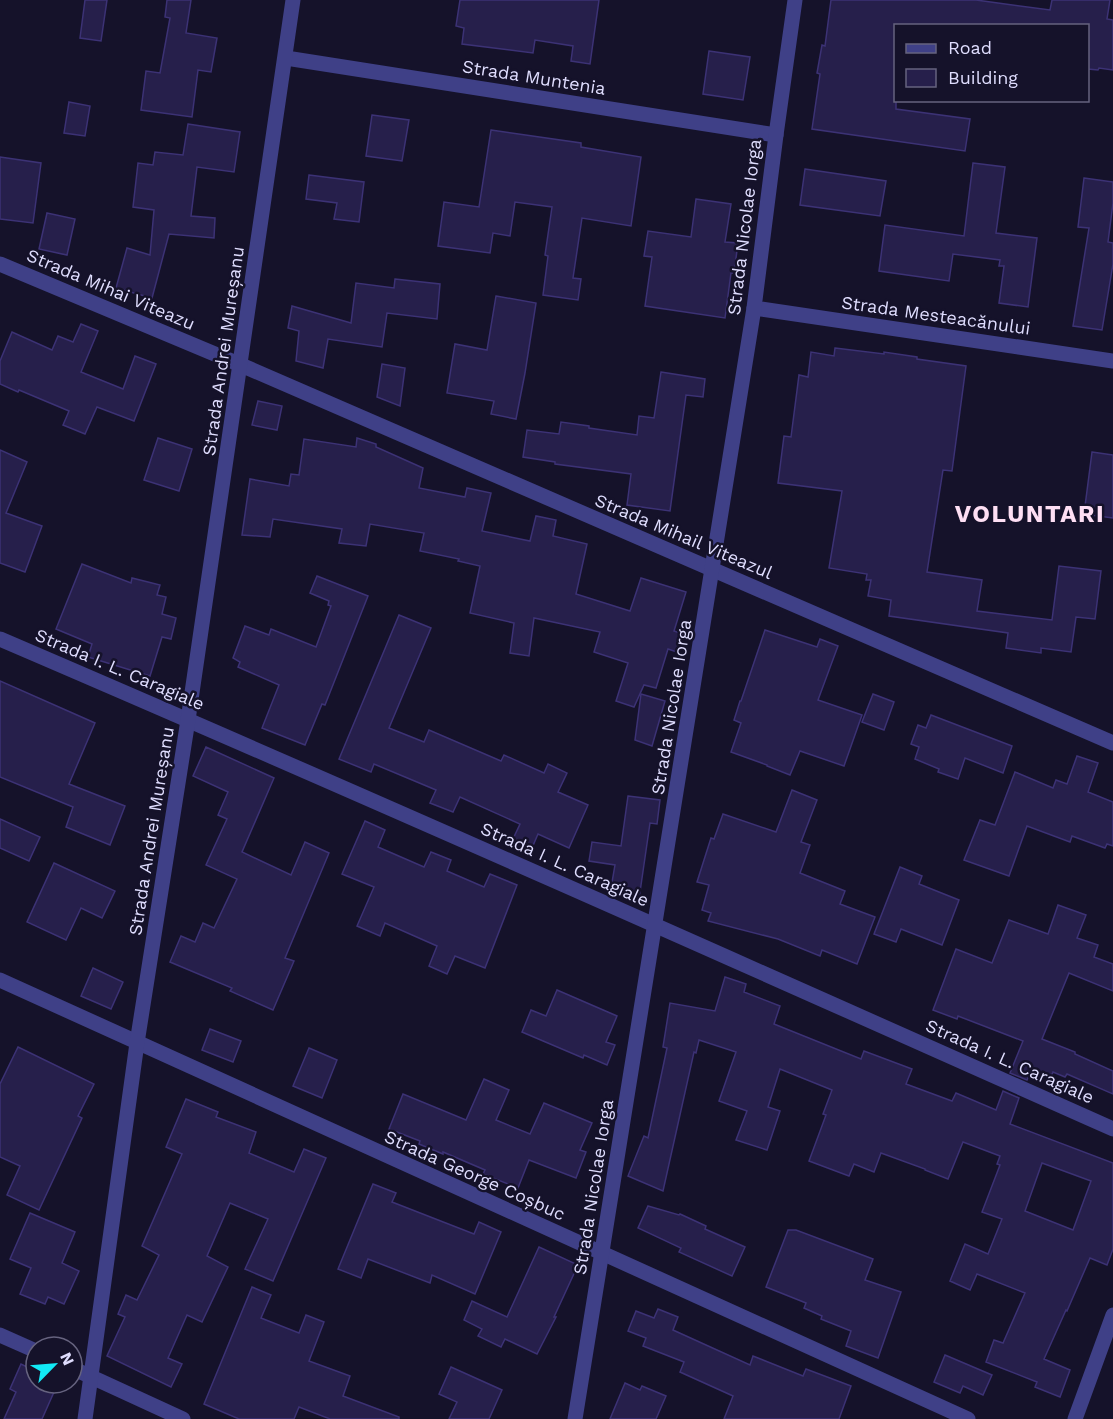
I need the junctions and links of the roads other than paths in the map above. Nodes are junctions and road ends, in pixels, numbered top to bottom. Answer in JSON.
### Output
{"nodes":[{"id":1,"x":293,"y":0,"type":"edge"},
{"id":2,"x":795,"y":0,"type":"edge"},
{"id":3,"x":285,"y":58,"type":"junction"},
{"id":4,"x":776,"y":135,"type":"junction"},
{"id":5,"x":0,"y":264,"type":"edge"},
{"id":6,"x":754,"y":308,"type":"junction"},
{"id":7,"x":1113,"y":361,"type":"edge"},
{"id":8,"x":240,"y":365,"type":"junction"},
{"id":9,"x":712,"y":570,"type":"junction"},
{"id":10,"x":0,"y":639,"type":"edge"},
{"id":11,"x":188,"y":720,"type":"junction"},
{"id":12,"x":1113,"y":743,"type":"edge"},
{"id":13,"x":656,"y":925,"type":"junction"},
{"id":14,"x":0,"y":980,"type":"edge"},
{"id":15,"x":138,"y":1043,"type":"junction"},
{"id":16,"x":1113,"y":1129,"type":"edge"},
{"id":17,"x":602,"y":1254,"type":"junction"},
{"id":18,"x":1113,"y":1315,"type":"edge"},
{"id":19,"x":0,"y":1335,"type":"edge"},
{"id":20,"x":24,"y":1346,"type":"edge"},
{"id":21,"x":84,"y":1373,"type":"edge"},
{"id":22,"x":91,"y":1376,"type":"junction"},
{"id":23,"x":85,"y":1419,"type":"edge"},
{"id":24,"x":183,"y":1419,"type":"edge"},
{"id":25,"x":575,"y":1419,"type":"edge"},
{"id":26,"x":968,"y":1419,"type":"edge"},
{"id":27,"x":1075,"y":1419,"type":"edge"}],
"edges":[{"from":1,"to":3,"type":"street","name":"Strada Andrei Mureșanu"},
{"from":2,"to":4,"type":"street","name":"Strada Nicolae Iorga"},
{"from":3,"to":4,"type":"street","name":"Strada Muntenia"},
{"from":3,"to":8,"type":"street","name":"Strada Andrei Mureșanu"},
{"from":4,"to":6,"type":"street","name":"Strada Nicolae Iorga"},
{"from":5,"to":8,"type":"street","name":"Strada Mihai Viteazu"},
{"from":6,"to":7,"type":"street","name":"Strada Mesteacănului"},
{"from":6,"to":9,"type":"street","name":"Strada Nicolae Iorga"},
{"from":8,"to":9,"type":"street","name":"Strada Mihail Viteazul"},
{"from":8,"to":11,"type":"street","name":"Strada Andrei Mureșanu"},
{"from":9,"to":12,"type":"street","name":"Strada Mihail Viteazul"},
{"from":9,"to":13,"type":"street","name":"Strada Nicolae Iorga"},
{"from":10,"to":11,"type":"street","name":"Strada I. L. Caragiale"},
{"from":11,"to":13,"type":"street","name":"Strada I. L. Caragiale"},
{"from":11,"to":15,"type":"street","name":"Strada Andrei Mureșanu"},
{"from":13,"to":16,"type":"street","name":"Strada I. L. Caragiale"},
{"from":13,"to":17,"type":"street","name":"Strada Nicolae Iorga"},
{"from":14,"to":15,"type":"street","name":"Strada George Coșbuc"},
{"from":15,"to":17,"type":"street","name":"Strada George Coșbuc"},
{"from":15,"to":22,"type":"street","name":"Strada Andrei Mureșanu"},
{"from":17,"to":25,"type":"street","name":"Strada Nicolae Iorga"},
{"from":17,"to":26,"type":"street","name":"Strada George Coșbuc"},
{"from":18,"to":27,"type":"street"},
{"from":19,"to":20,"type":"street"},
{"from":21,"to":22,"type":"street"},
{"from":22,"to":23,"type":"street","name":"Strada Andrei Mureșanu"},
{"from":22,"to":24,"type":"street"}]}
